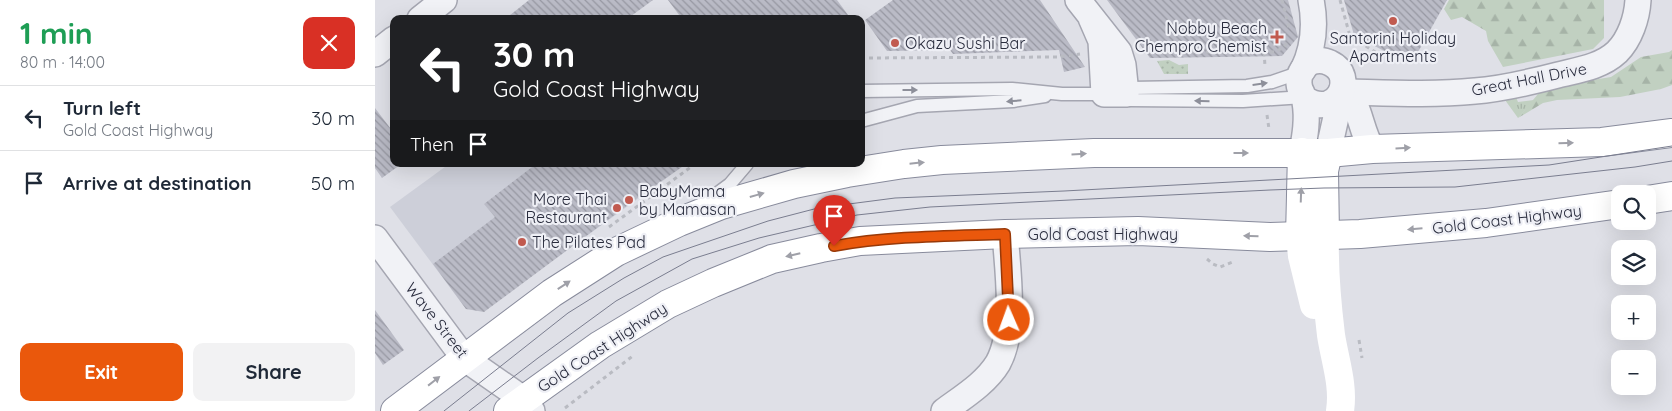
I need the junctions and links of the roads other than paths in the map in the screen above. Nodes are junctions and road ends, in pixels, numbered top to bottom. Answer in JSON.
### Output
{"nodes":[{"id":1,"x":444,"y":0,"type":"edge"},
{"id":2,"x":1638,"y":0,"type":"edge"},
{"id":3,"x":1311,"y":4,"type":"edge"},
{"id":4,"x":1084,"y":9,"type":"edge"},
{"id":5,"x":425,"y":15,"type":"edge"},
{"id":6,"x":390,"y":42,"type":"edge"},
{"id":7,"x":375,"y":54,"type":"edge"},
{"id":8,"x":1302,"y":71,"type":"junction"},
{"id":9,"x":1344,"y":86,"type":"junction"},
{"id":10,"x":865,"y":91,"type":"edge"},
{"id":11,"x":1062,"y":94,"type":"junction"},
{"id":12,"x":1115,"y":94,"type":"junction"},
{"id":13,"x":1304,"y":98,"type":"junction"},
{"id":14,"x":865,"y":120,"type":"edge"},
{"id":15,"x":1672,"y":133,"type":"edge"},
{"id":16,"x":1372,"y":148,"type":"junction"},
{"id":17,"x":1315,"y":153,"type":"junction"},
{"id":18,"x":744,"y":167,"type":"edge"},
{"id":19,"x":1672,"y":196,"type":"edge"},
{"id":20,"x":1656,"y":199,"type":"edge"},
{"id":21,"x":1611,"y":205,"type":"edge"},
{"id":22,"x":679,"y":222,"type":"junction"},
{"id":23,"x":1005,"y":234,"type":"junction"},
{"id":24,"x":1313,"y":236,"type":"junction"},
{"id":25,"x":375,"y":238,"type":"edge"},
{"id":26,"x":464,"y":358,"type":"junction"},
{"id":27,"x":521,"y":407,"type":"edge"},
{"id":28,"x":395,"y":411,"type":"edge"},
{"id":29,"x":944,"y":411,"type":"edge"},
{"id":30,"x":1340,"y":411,"type":"edge"}],
"edges":[{"from":1,"to":5,"type":"street"},
{"from":2,"to":9,"type":"street","name":"Great Hall Drive"},
{"from":3,"to":8,"type":"street"},
{"from":3,"to":9,"type":"street"},
{"from":4,"to":12,"type":"street"},
{"from":6,"to":7,"type":"street"},
{"from":8,"to":9,"type":"street"},
{"from":12,"to":8,"type":"lane","one_way":true},
{"from":8,"to":13,"type":"street"},
{"from":9,"to":13,"type":"street"},
{"from":9,"to":16,"type":"street"},
{"from":9,"to":17,"type":"street"},
{"from":10,"to":11,"type":"lane","one_way":true},
{"from":11,"to":12,"type":"lane"},
{"from":11,"to":14,"type":"lane","one_way":true},
{"from":13,"to":12,"type":"lane","one_way":true},
{"from":13,"to":17,"type":"street"},
{"from":16,"to":15,"type":"main road","one_way":true},
{"from":16,"to":17,"type":"main road"},
{"from":22,"to":17,"type":"main road","one_way":true},
{"from":17,"to":24,"type":"main road"},
{"from":18,"to":22,"type":"lane"},
{"from":19,"to":20,"type":"main road"},
{"from":21,"to":24,"type":"main road","name":"Gold Coast Highway","one_way":true},
{"from":26,"to":22,"type":"main road","one_way":true},
{"from":24,"to":23,"type":"main road","name":"Gold Coast Highway","one_way":true},
{"from":23,"to":27,"type":"main road","name":"Gold Coast Highway","one_way":true},
{"from":23,"to":29,"type":"street"},
{"from":24,"to":30,"type":"main road"},
{"from":25,"to":26,"type":"street","name":"Wave Street"},
{"from":26,"to":27,"type":"street","name":"Wave Street"},
{"from":28,"to":26,"type":"main road","one_way":true}]}
